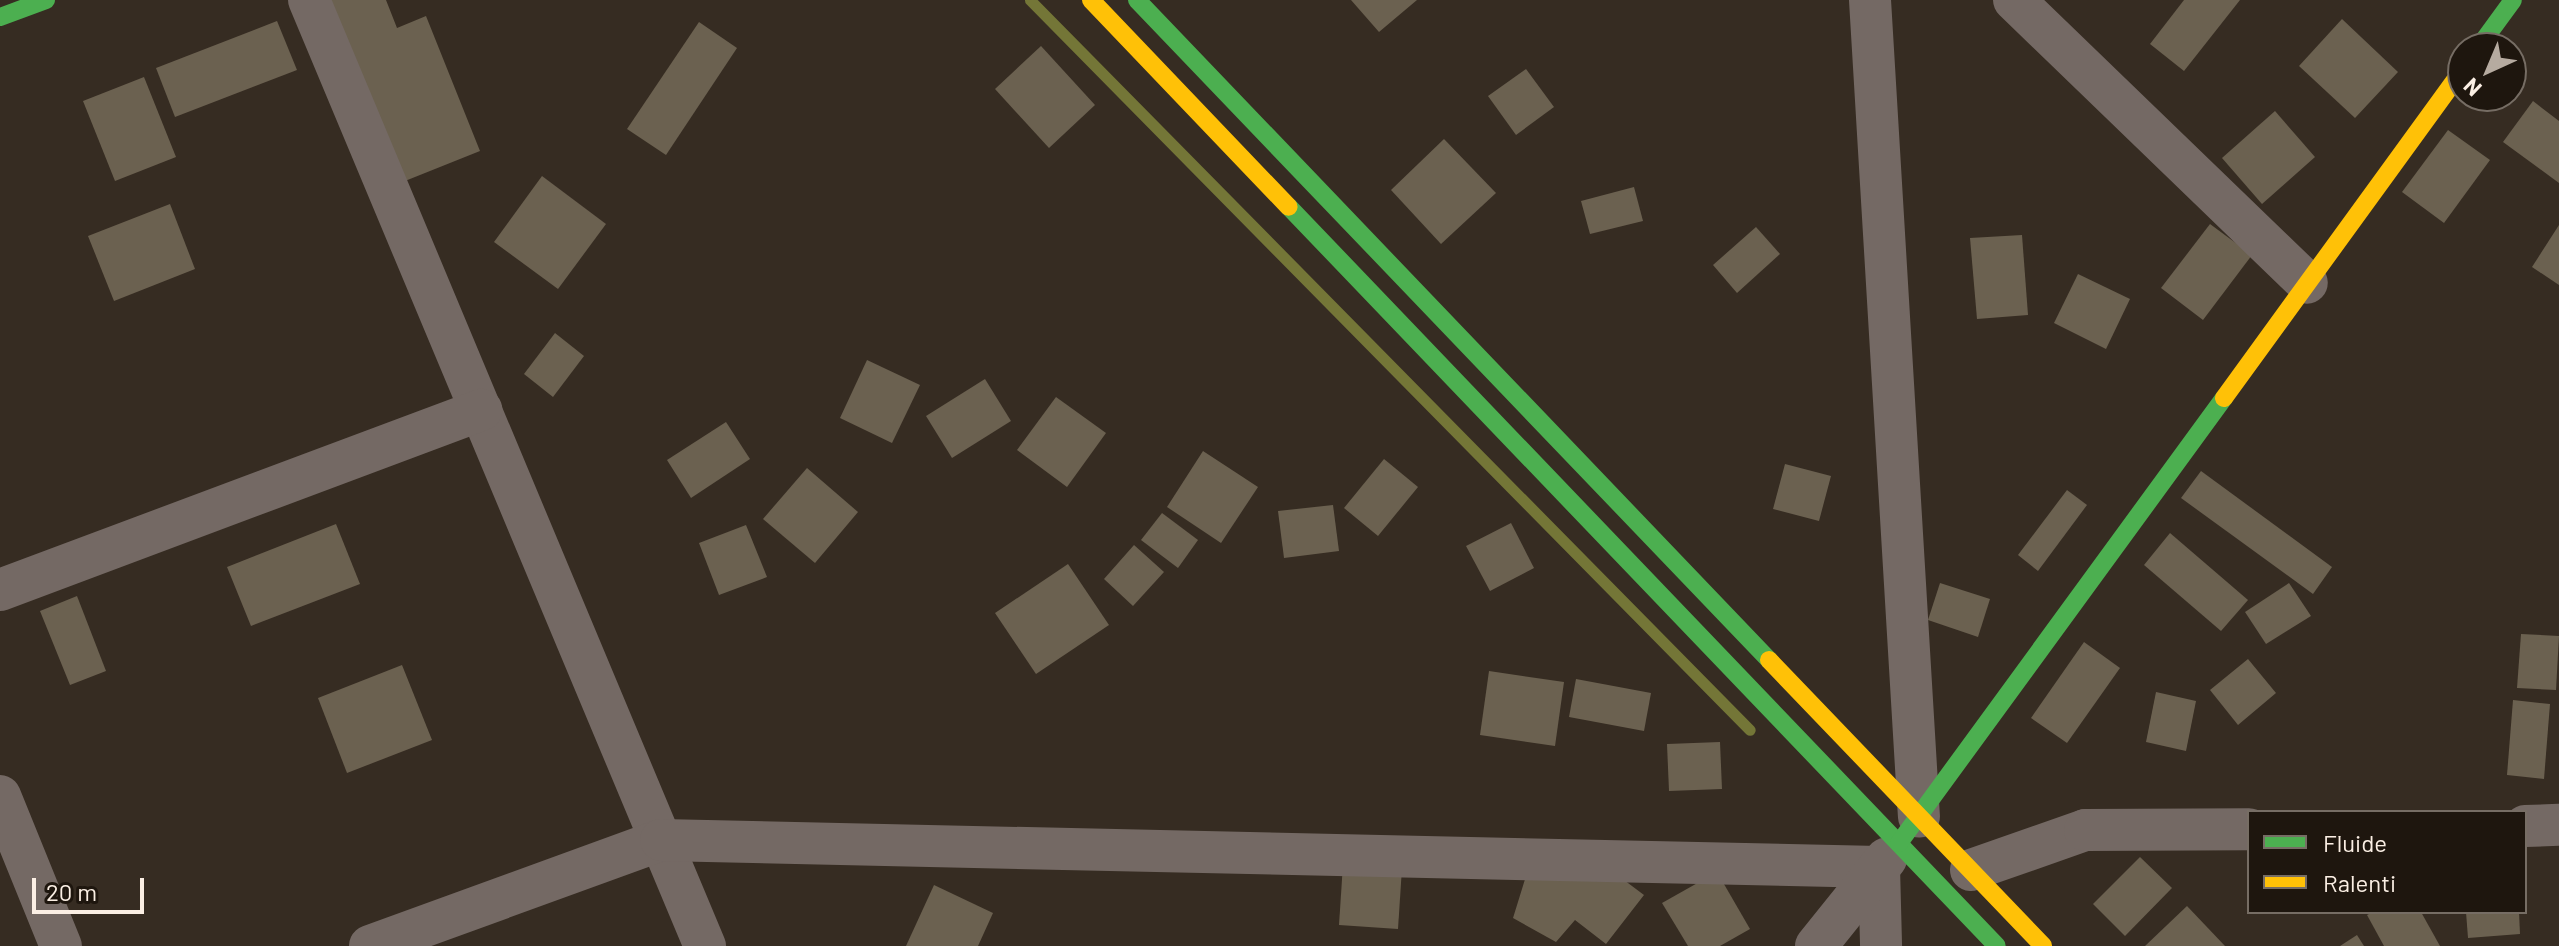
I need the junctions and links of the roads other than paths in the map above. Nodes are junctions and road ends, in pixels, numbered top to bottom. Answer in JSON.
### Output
{"nodes":[{"id":1,"x":46,"y":0,"type":"edge"},
{"id":2,"x":309,"y":0,"type":"edge"},
{"id":3,"x":1091,"y":0,"type":"edge"},
{"id":4,"x":1137,"y":0,"type":"edge"},
{"id":5,"x":1870,"y":0,"type":"edge"},
{"id":6,"x":2014,"y":0,"type":"edge"},
{"id":7,"x":2513,"y":0,"type":"edge"},
{"id":8,"x":0,"y":17,"type":"edge"},
{"id":9,"x":2490,"y":32,"type":"edge"},
{"id":10,"x":2447,"y":91,"type":"edge"},
{"id":11,"x":2307,"y":283,"type":"junction"},
{"id":12,"x":481,"y":410,"type":"junction"},
{"id":13,"x":0,"y":590,"type":"edge"},
{"id":14,"x":0,"y":796,"type":"edge"},
{"id":15,"x":2559,"y":825,"type":"edge"},
{"id":16,"x":2527,"y":826,"type":"edge"},
{"id":17,"x":2247,"y":829,"type":"edge"},
{"id":18,"x":661,"y":840,"type":"junction"},
{"id":19,"x":1899,"y":842,"type":"junction"},
{"id":20,"x":1971,"y":870,"type":"junction"},
{"id":21,"x":61,"y":946,"type":"edge"},
{"id":22,"x":370,"y":946,"type":"edge"},
{"id":23,"x":705,"y":946,"type":"edge"},
{"id":24,"x":1816,"y":946,"type":"edge"},
{"id":25,"x":1881,"y":946,"type":"edge"},
{"id":26,"x":1997,"y":946,"type":"edge"},
{"id":27,"x":2043,"y":946,"type":"edge"}],
"edges":[{"from":1,"to":8,"type":"main road"},
{"from":2,"to":12,"type":"street"},
{"from":3,"to":19,"type":"main road"},
{"from":4,"to":19,"type":"main road"},
{"from":5,"to":19,"type":"street"},
{"from":6,"to":11,"type":"street"},
{"from":7,"to":9,"type":"main road"},
{"from":10,"to":11,"type":"main road"},
{"from":11,"to":19,"type":"main road"},
{"from":12,"to":13,"type":"street"},
{"from":12,"to":18,"type":"street"},
{"from":14,"to":21,"type":"street"},
{"from":15,"to":16,"type":"street"},
{"from":17,"to":20,"type":"street"},
{"from":18,"to":19,"type":"street"},
{"from":18,"to":22,"type":"street"},
{"from":18,"to":23,"type":"street"},
{"from":19,"to":20,"type":"main road"},
{"from":19,"to":24,"type":"street"},
{"from":19,"to":25,"type":"street"},
{"from":19,"to":26,"type":"main road"},
{"from":20,"to":27,"type":"main road"}]}
